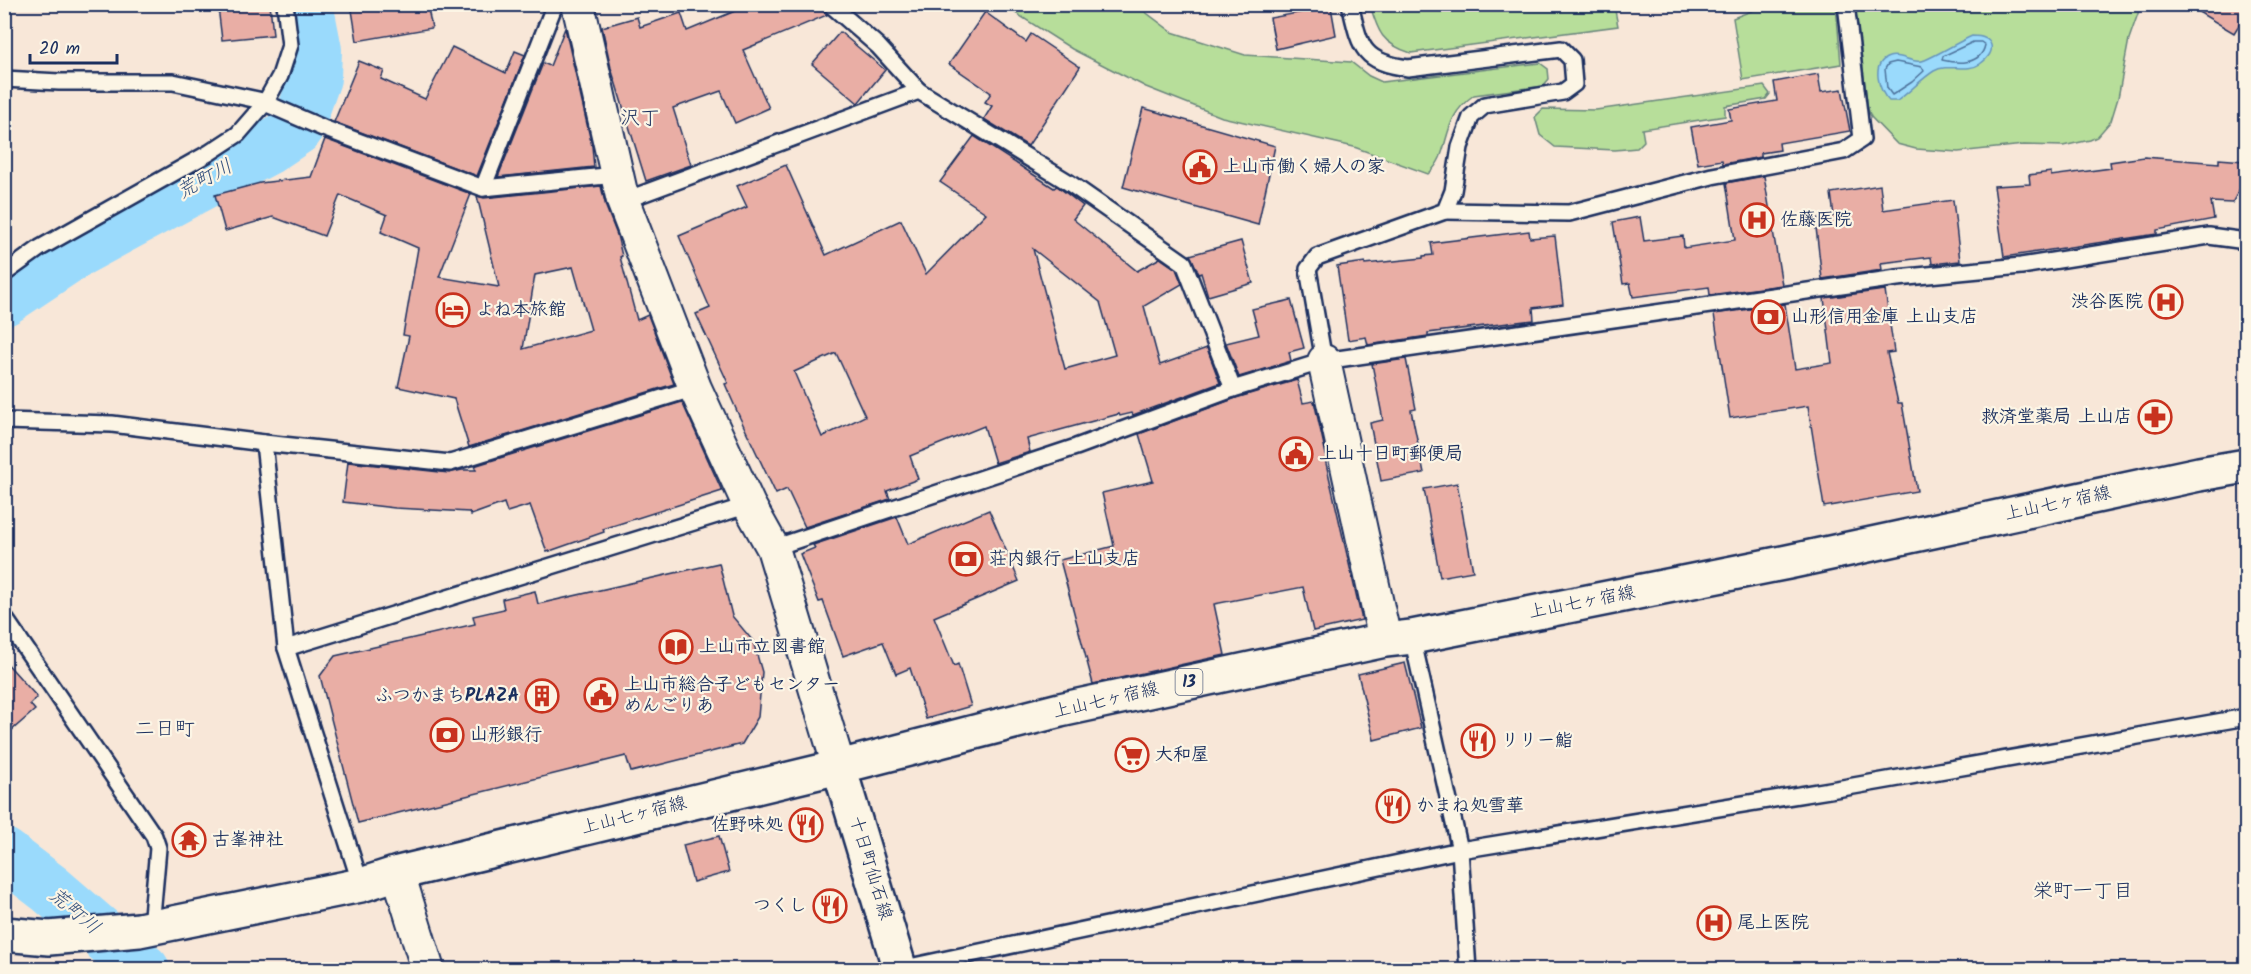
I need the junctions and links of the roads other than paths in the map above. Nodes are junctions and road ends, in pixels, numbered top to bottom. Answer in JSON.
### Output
{"nodes":[{"id":1,"x":285,"y":4,"type":"edge"},
{"id":2,"x":555,"y":4,"type":"edge"},
{"id":3,"x":578,"y":4,"type":"edge"},
{"id":4,"x":830,"y":4,"type":"edge"},
{"id":5,"x":1350,"y":4,"type":"edge"},
{"id":6,"x":1845,"y":4,"type":"edge"},
{"id":7,"x":4,"y":79,"type":"edge"},
{"id":8,"x":919,"y":91,"type":"junction"},
{"id":9,"x":272,"y":106,"type":"junction"},
{"id":10,"x":483,"y":188,"type":"junction"},
{"id":11,"x":619,"y":188,"type":"junction"},
{"id":12,"x":1445,"y":211,"type":"junction"},
{"id":13,"x":2247,"y":241,"type":"edge"},
{"id":14,"x":4,"y":274,"type":"edge"},
{"id":15,"x":1324,"y":361,"type":"junction"},
{"id":16,"x":695,"y":388,"type":"junction"},
{"id":17,"x":1233,"y":389,"type":"junction"},
{"id":18,"x":4,"y":421,"type":"edge"},
{"id":19,"x":264,"y":443,"type":"junction"},
{"id":20,"x":2247,"y":466,"type":"edge"},
{"id":21,"x":749,"y":505,"type":"junction"},
{"id":22,"x":773,"y":548,"type":"junction"},
{"id":23,"x":4,"y":617,"type":"edge"},
{"id":24,"x":1399,"y":638,"type":"junction"},
{"id":25,"x":286,"y":648,"type":"junction"},
{"id":26,"x":2247,"y":717,"type":"edge"},
{"id":27,"x":839,"y":767,"type":"junction"},
{"id":28,"x":1460,"y":850,"type":"junction"},
{"id":29,"x":398,"y":873,"type":"junction"},
{"id":30,"x":362,"y":885,"type":"junction"},
{"id":31,"x":145,"y":929,"type":"junction"},
{"id":32,"x":4,"y":934,"type":"edge"},
{"id":33,"x":428,"y":969,"type":"edge"},
{"id":34,"x":900,"y":969,"type":"edge"},
{"id":35,"x":1468,"y":969,"type":"edge"}],
"edges":[{"from":1,"to":9,"type":"lane"},
{"from":2,"to":10,"type":"lane"},
{"from":3,"to":11,"type":"street"},
{"from":4,"to":8,"type":"lane"},
{"from":5,"to":12,"type":"lane"},
{"from":6,"to":12,"type":"lane"},
{"from":7,"to":9,"type":"lane"},
{"from":8,"to":11,"type":"lane"},
{"from":8,"to":17,"type":"lane"},
{"from":9,"to":10,"type":"lane"},
{"from":9,"to":14,"type":"lane"},
{"from":10,"to":11,"type":"lane"},
{"from":11,"to":16,"type":"street"},
{"from":12,"to":15,"type":"lane"},
{"from":13,"to":15,"type":"lane"},
{"from":15,"to":17,"type":"lane"},
{"from":15,"to":24,"type":"street"},
{"from":16,"to":19,"type":"lane"},
{"from":16,"to":21,"type":"street"},
{"from":17,"to":22,"type":"lane"},
{"from":18,"to":19,"type":"lane"},
{"from":19,"to":25,"type":"lane"},
{"from":20,"to":24,"type":"main road","name":"上山七ヶ宿線","number":"13"},
{"from":21,"to":22,"type":"street"},
{"from":21,"to":25,"type":"lane"},
{"from":22,"to":27,"type":"street"},
{"from":23,"to":31,"type":"lane"},
{"from":24,"to":27,"type":"main road","name":"上山七ヶ宿線","number":"13"},
{"from":24,"to":28,"type":"lane"},
{"from":25,"to":30,"type":"lane"},
{"from":26,"to":28,"type":"lane"},
{"from":27,"to":29,"type":"main road","name":"上山七ヶ宿線","number":"13"},
{"from":27,"to":34,"type":"main road","name":"十日町仙石線"},
{"from":28,"to":34,"type":"lane"},
{"from":28,"to":35,"type":"lane"},
{"from":29,"to":30,"type":"main road","name":"上山七ヶ宿線","number":"13"},
{"from":29,"to":33,"type":"street"},
{"from":30,"to":31,"type":"main road","name":"上山七ヶ宿線","number":"13"},
{"from":31,"to":32,"type":"main road","name":"上山七ヶ宿線","number":"13"}]}
